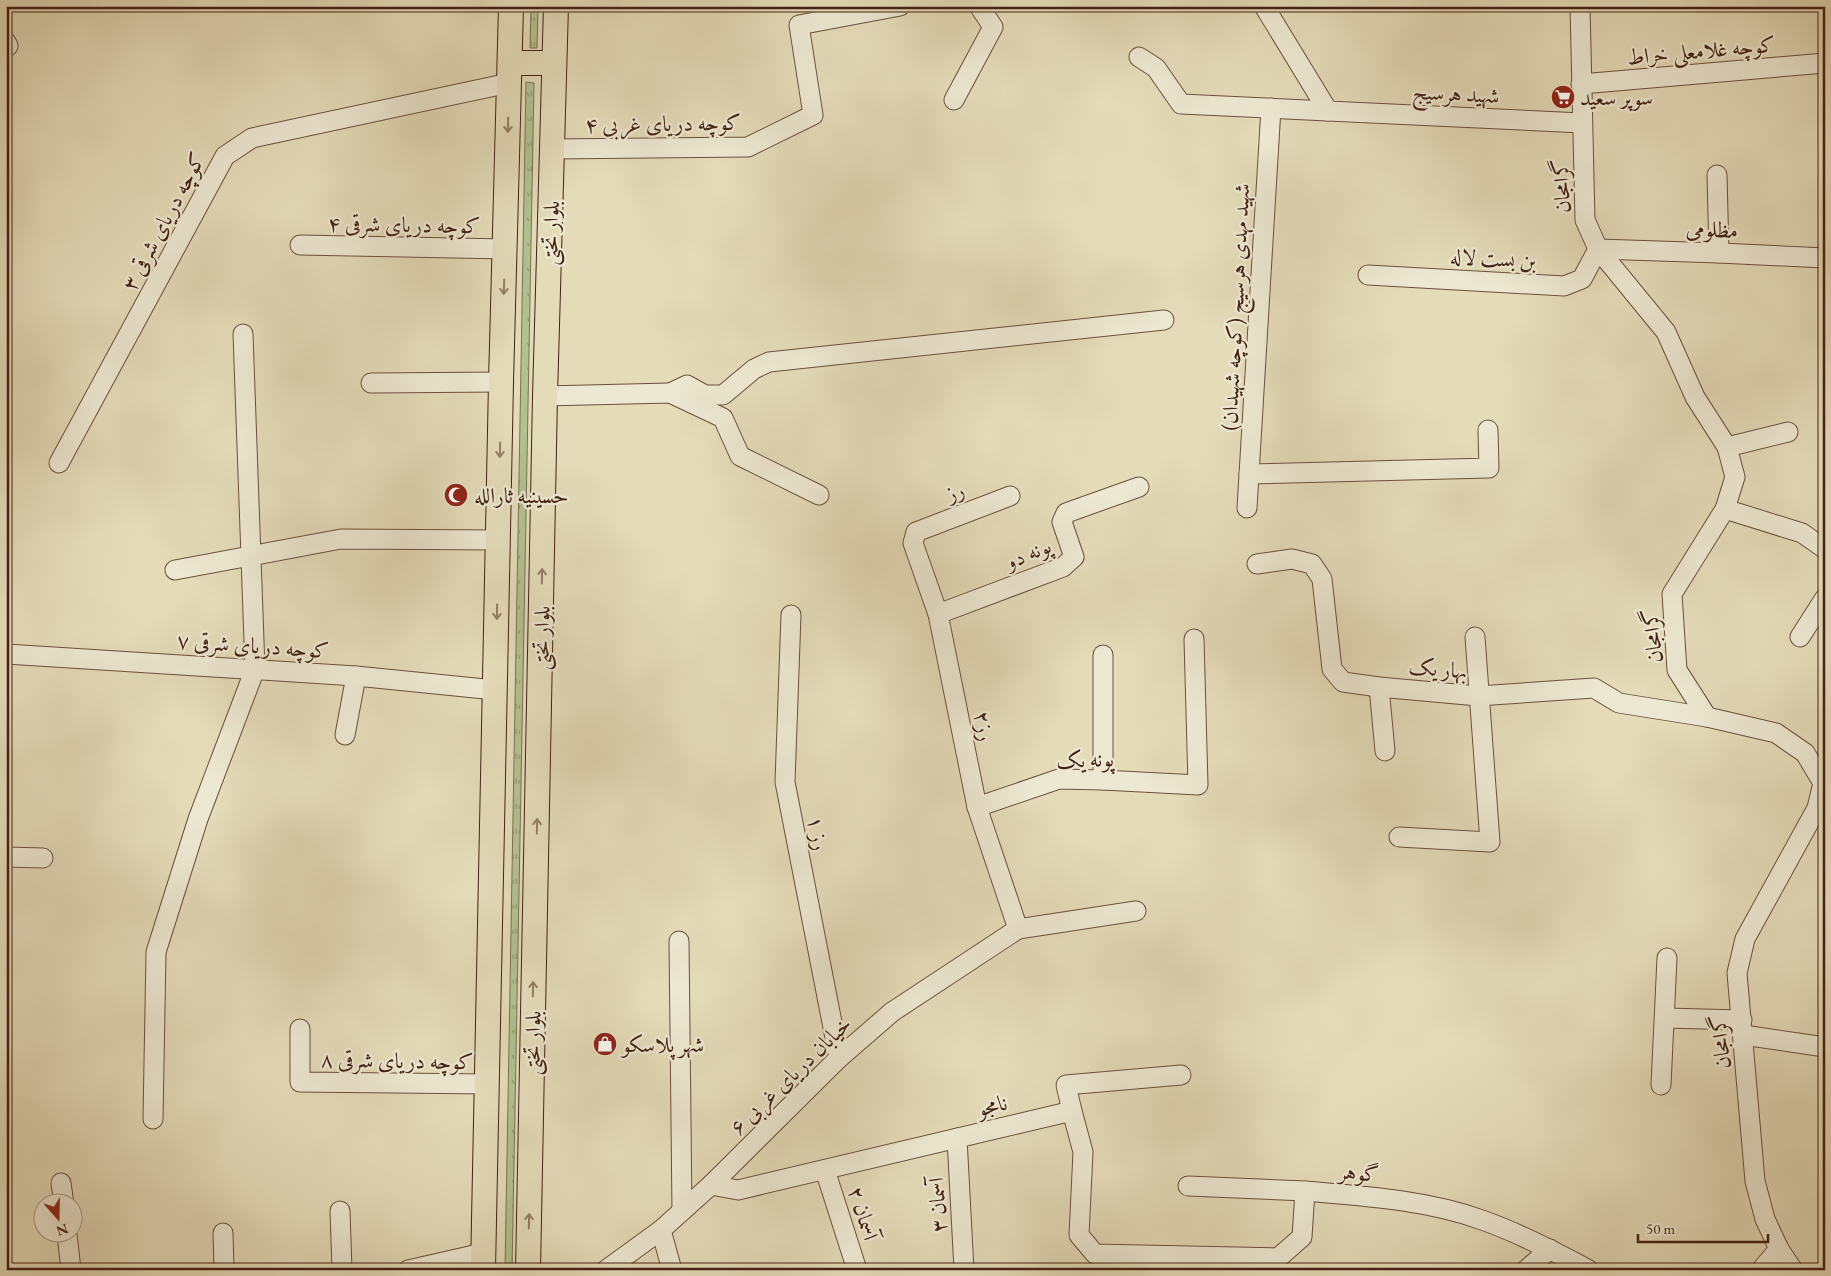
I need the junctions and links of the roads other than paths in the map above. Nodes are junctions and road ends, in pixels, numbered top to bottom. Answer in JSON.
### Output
{"nodes":[{"id":1,"x":511,"y":6,"type":"edge"},
{"id":2,"x":556,"y":6,"type":"edge"},
{"id":3,"x":900,"y":6,"type":"edge"},
{"id":4,"x":979,"y":6,"type":"edge"},
{"id":5,"x":1264,"y":6,"type":"edge"},
{"id":6,"x":1570,"y":6,"type":"edge"},
{"id":7,"x":1580,"y":6,"type":"edge"},
{"id":8,"x":1139,"y":57,"type":"dead end"},
{"id":9,"x":554,"y":63,"type":"junction"},
{"id":10,"x":1825,"y":63,"type":"edge"},
{"id":11,"x":509,"y":73,"type":"junction"},
{"id":12,"x":1581,"y":84,"type":"junction"},
{"id":13,"x":954,"y":100,"type":"dead end"},
{"id":14,"x":1271,"y":108,"type":"junction"},
{"id":15,"x":1328,"y":111,"type":"junction"},
{"id":16,"x":1582,"y":123,"type":"junction"},
{"id":17,"x":552,"y":149,"type":"junction"},
{"id":18,"x":1717,"y":175,"type":"dead end"},
{"id":19,"x":300,"y":245,"type":"dead end"},
{"id":20,"x":506,"y":249,"type":"junction"},
{"id":21,"x":1598,"y":249,"type":"junction"},
{"id":22,"x":1719,"y":253,"type":"junction"},
{"id":23,"x":1825,"y":258,"type":"edge"},
{"id":24,"x":1368,"y":275,"type":"dead end"},
{"id":25,"x":1164,"y":320,"type":"dead end"},
{"id":26,"x":243,"y":334,"type":"dead end"},
{"id":27,"x":501,"y":382,"type":"junction"},
{"id":28,"x":371,"y":384,"type":"dead end"},
{"id":29,"x":670,"y":393,"type":"junction"},
{"id":30,"x":545,"y":396,"type":"junction"},
{"id":31,"x":1488,"y":430,"type":"dead end"},
{"id":32,"x":1788,"y":432,"type":"dead end"},
{"id":33,"x":1727,"y":447,"type":"junction"},
{"id":34,"x":59,"y":463,"type":"dead end"},
{"id":35,"x":1249,"y":474,"type":"junction"},
{"id":36,"x":1139,"y":487,"type":"dead end"},
{"id":37,"x":819,"y":495,"type":"dead end"},
{"id":38,"x":1010,"y":496,"type":"dead end"},
{"id":39,"x":1247,"y":508,"type":"dead end"},
{"id":40,"x":1725,"y":508,"type":"junction"},
{"id":41,"x":916,"y":532,"type":"joint"},
{"id":42,"x":498,"y":540,"type":"junction"},
{"id":43,"x":1825,"y":549,"type":"edge"},
{"id":44,"x":250,"y":556,"type":"junction"},
{"id":45,"x":1256,"y":564,"type":"dead end"},
{"id":46,"x":175,"y":570,"type":"dead end"},
{"id":47,"x":1825,"y":598,"type":"edge"},
{"id":48,"x":938,"y":614,"type":"junction"},
{"id":49,"x":791,"y":615,"type":"dead end"},
{"id":50,"x":1475,"y":636,"type":"dead end"},
{"id":51,"x":1800,"y":637,"type":"dead end"},
{"id":52,"x":1194,"y":639,"type":"dead end"},
{"id":53,"x":7,"y":654,"type":"edge"},
{"id":54,"x":1104,"y":655,"type":"dead end"},
{"id":55,"x":255,"y":669,"type":"junction"},
{"id":56,"x":356,"y":676,"type":"junction"},
{"id":57,"x":1379,"y":687,"type":"junction"},
{"id":58,"x":496,"y":690,"type":"junction"},
{"id":59,"x":1478,"y":696,"type":"junction"},
{"id":60,"x":1707,"y":717,"type":"junction"},
{"id":61,"x":345,"y":735,"type":"dead end"},
{"id":62,"x":1385,"y":751,"type":"dead end"},
{"id":63,"x":1103,"y":780,"type":"junction"},
{"id":64,"x":977,"y":807,"type":"junction"},
{"id":65,"x":1399,"y":838,"type":"dead end"},
{"id":66,"x":6,"y":857,"type":"edge"},
{"id":67,"x":43,"y":858,"type":"dead end"},
{"id":68,"x":1136,"y":911,"type":"dead end"},
{"id":69,"x":1018,"y":929,"type":"junction"},
{"id":70,"x":678,"y":941,"type":"dead end"},
{"id":71,"x":1667,"y":958,"type":"dead end"},
{"id":72,"x":1665,"y":1018,"type":"junction"},
{"id":73,"x":1743,"y":1028,"type":"junction"},
{"id":74,"x":300,"y":1029,"type":"dead end"},
{"id":75,"x":1825,"y":1047,"type":"edge"},
{"id":76,"x":839,"y":1058,"type":"junction"},
{"id":77,"x":1181,"y":1075,"type":"dead end"},
{"id":78,"x":488,"y":1084,"type":"junction"},
{"id":79,"x":1662,"y":1085,"type":"dead end"},
{"id":80,"x":1072,"y":1110,"type":"junction"},
{"id":81,"x":153,"y":1119,"type":"dead end"},
{"id":82,"x":957,"y":1138,"type":"junction"},
{"id":83,"x":825,"y":1170,"type":"junction"},
{"id":84,"x":61,"y":1183,"type":"dead end"},
{"id":85,"x":712,"y":1185,"type":"junction"},
{"id":86,"x":1188,"y":1186,"type":"dead end"},
{"id":87,"x":1305,"y":1191,"type":"junction"},
{"id":88,"x":63,"y":1194,"type":"edge"},
{"id":89,"x":340,"y":1211,"type":"dead end"},
{"id":90,"x":682,"y":1211,"type":"junction"},
{"id":91,"x":661,"y":1230,"type":"junction"},
{"id":92,"x":223,"y":1233,"type":"dead end"},
{"id":93,"x":68,"y":1244,"type":"edge"},
{"id":94,"x":1550,"y":1249,"type":"junction"},
{"id":95,"x":1779,"y":1249,"type":"junction"},
{"id":96,"x":483,"y":1261,"type":"edge"},
{"id":97,"x":1161,"y":1263,"type":"edge"},
{"id":98,"x":71,"y":1270,"type":"edge"},
{"id":99,"x":224,"y":1270,"type":"edge"},
{"id":100,"x":342,"y":1270,"type":"edge"},
{"id":101,"x":408,"y":1270,"type":"edge"},
{"id":102,"x":528,"y":1270,"type":"edge"},
{"id":103,"x":606,"y":1270,"type":"edge"},
{"id":104,"x":672,"y":1270,"type":"edge"},
{"id":105,"x":856,"y":1270,"type":"edge"},
{"id":106,"x":964,"y":1270,"type":"edge"},
{"id":107,"x":1526,"y":1270,"type":"edge"},
{"id":108,"x":1589,"y":1270,"type":"edge"},
{"id":109,"x":1761,"y":1270,"type":"edge"},
{"id":110,"x":1793,"y":1270,"type":"edge"}],
"edges":[{"from":1,"to":11,"type":"main road","name":"بلوار تختی"},
{"from":2,"to":9,"type":"main road","name":"بلوار تختی"},
{"from":3,"to":17,"type":"street","name":"کوچه دریای غربی ۴"},
{"from":4,"to":13,"type":"street"},
{"from":5,"to":15,"type":"street"},
{"from":6,"to":7,"type":"street"},
{"from":7,"to":12,"type":"street","name":"گرامجان"},
{"from":8,"to":14,"type":"street","name":"شهید هرسیج"},
{"from":9,"to":11,"type":"main road"},
{"from":9,"to":17,"type":"main road","name":"بلوار تختی"},
{"from":10,"to":12,"type":"street","name":"کوچه غلامعلی خراط"},
{"from":11,"to":20,"type":"main road","name":"بلوار تختی","one_way":true},
{"from":11,"to":34,"type":"street","name":"کوچه دریای شرقی ۳"},
{"from":12,"to":16,"type":"street","name":"گرامجان"},
{"from":14,"to":15,"type":"street","name":"شهید هرسیج"},
{"from":14,"to":35,"type":"street","name":"شهید مهدی هرسیج (کوچه شهیدان)"},
{"from":15,"to":16,"type":"street","name":"شهید هرسیج"},
{"from":16,"to":21,"type":"street","name":"گرامجان"},
{"from":17,"to":30,"type":"main road","name":"بلوار تختی"},
{"from":18,"to":22,"type":"street"},
{"from":19,"to":20,"type":"street","name":"کوچه دریای شرقی ۴"},
{"from":20,"to":27,"type":"main road","name":"بلوار تختی","one_way":true},
{"from":21,"to":22,"type":"street","name":"مظلومی"},
{"from":21,"to":24,"type":"street","name":"بن بست لاله"},
{"from":21,"to":33,"type":"street","name":"گرامجان"},
{"from":22,"to":23,"type":"street","name":"مظلومی"},
{"from":25,"to":29,"type":"street"},
{"from":26,"to":44,"type":"street"},
{"from":27,"to":28,"type":"street"},
{"from":27,"to":42,"type":"main road","name":"بلوار تختی","one_way":true},
{"from":29,"to":30,"type":"street"},
{"from":29,"to":37,"type":"street"},
{"from":102,"to":30,"type":"main road","name":"بلوار تختی","one_way":true},
{"from":31,"to":35,"type":"street"},
{"from":32,"to":33,"type":"street"},
{"from":33,"to":40,"type":"street","name":"گرامجان"},
{"from":35,"to":39,"type":"street","name":"شهید مهدی هرسیج (کوچه شهیدان)"},
{"from":36,"to":48,"type":"street","name":"پونه دو"},
{"from":38,"to":41,"type":"street","name":"رز"},
{"from":40,"to":43,"type":"street"},
{"from":40,"to":60,"type":"street","name":"گرامجان"},
{"from":41,"to":48,"type":"street","name":"رز۲"},
{"from":42,"to":44,"type":"street"},
{"from":42,"to":58,"type":"main road","name":"بلوار تختی","one_way":true},
{"from":44,"to":46,"type":"street"},
{"from":44,"to":55,"type":"street"},
{"from":45,"to":57,"type":"street","name":"بهار یک"},
{"from":47,"to":51,"type":"street"},
{"from":48,"to":64,"type":"street","name":"رز۲"},
{"from":49,"to":76,"type":"street","name":"رز ۱"},
{"from":50,"to":59,"type":"street"},
{"from":52,"to":63,"type":"street","name":"پونه یک"},
{"from":53,"to":55,"type":"street","name":"کوچه دریای شرقی ۷"},
{"from":54,"to":63,"type":"street"},
{"from":55,"to":56,"type":"street","name":"کوچه دریای شرقی ۷"},
{"from":55,"to":81,"type":"street"},
{"from":56,"to":58,"type":"street","name":"کوچه دریای شرقی ۷"},
{"from":56,"to":61,"type":"street"},
{"from":57,"to":59,"type":"street","name":"بهار یک"},
{"from":57,"to":62,"type":"street"},
{"from":58,"to":78,"type":"main road","name":"بلوار تختی"},
{"from":59,"to":60,"type":"street","name":"بهار یک"},
{"from":59,"to":65,"type":"street"},
{"from":60,"to":73,"type":"street","name":"گرامجان"},
{"from":63,"to":64,"type":"street","name":"پونه یک"},
{"from":64,"to":69,"type":"street","name":"رز۲"},
{"from":66,"to":67,"type":"street"},
{"from":68,"to":69,"type":"street"},
{"from":69,"to":76,"type":"street","name":"خیابان دریای غربی ۶"},
{"from":70,"to":90,"type":"street"},
{"from":71,"to":72,"type":"street"},
{"from":72,"to":73,"type":"street"},
{"from":72,"to":79,"type":"street"},
{"from":73,"to":75,"type":"street"},
{"from":73,"to":95,"type":"street","name":"گرامجان"},
{"from":74,"to":78,"type":"street","name":"کوچه دریای شرقی ۸"},
{"from":76,"to":85,"type":"street","name":"خیابان دریای غربی ۶"},
{"from":77,"to":80,"type":"street"},
{"from":78,"to":96,"type":"main road","name":"بلوار تختی"},
{"from":80,"to":82,"type":"street","name":"نامجو"},
{"from":80,"to":97,"type":"street"},
{"from":82,"to":83,"type":"street","name":"نامجو"},
{"from":82,"to":106,"type":"street","name":"آسمان ۳"},
{"from":83,"to":85,"type":"street","name":"نامجو"},
{"from":83,"to":105,"type":"street","name":"آسمان ۲"},
{"from":84,"to":88,"type":"street"},
{"from":85,"to":90,"type":"street","name":"خیابان دریای غربی ۶"},
{"from":86,"to":87,"type":"street"},
{"from":87,"to":94,"type":"street","name":"گوهر"},
{"from":87,"to":97,"type":"street","name":"گوهر"},
{"from":89,"to":100,"type":"street"},
{"from":90,"to":91,"type":"street","name":"خیابان دریای غربی ۶"},
{"from":91,"to":103,"type":"street","name":"خیابان دریای غربی ۶"},
{"from":91,"to":104,"type":"street"},
{"from":92,"to":99,"type":"street"},
{"from":93,"to":98,"type":"street"},
{"from":94,"to":107,"type":"street"},
{"from":94,"to":108,"type":"street","name":"گوهر"},
{"from":95,"to":109,"type":"street"},
{"from":95,"to":110,"type":"street","name":"گرامجان"},
{"from":96,"to":101,"type":"street"}]}
